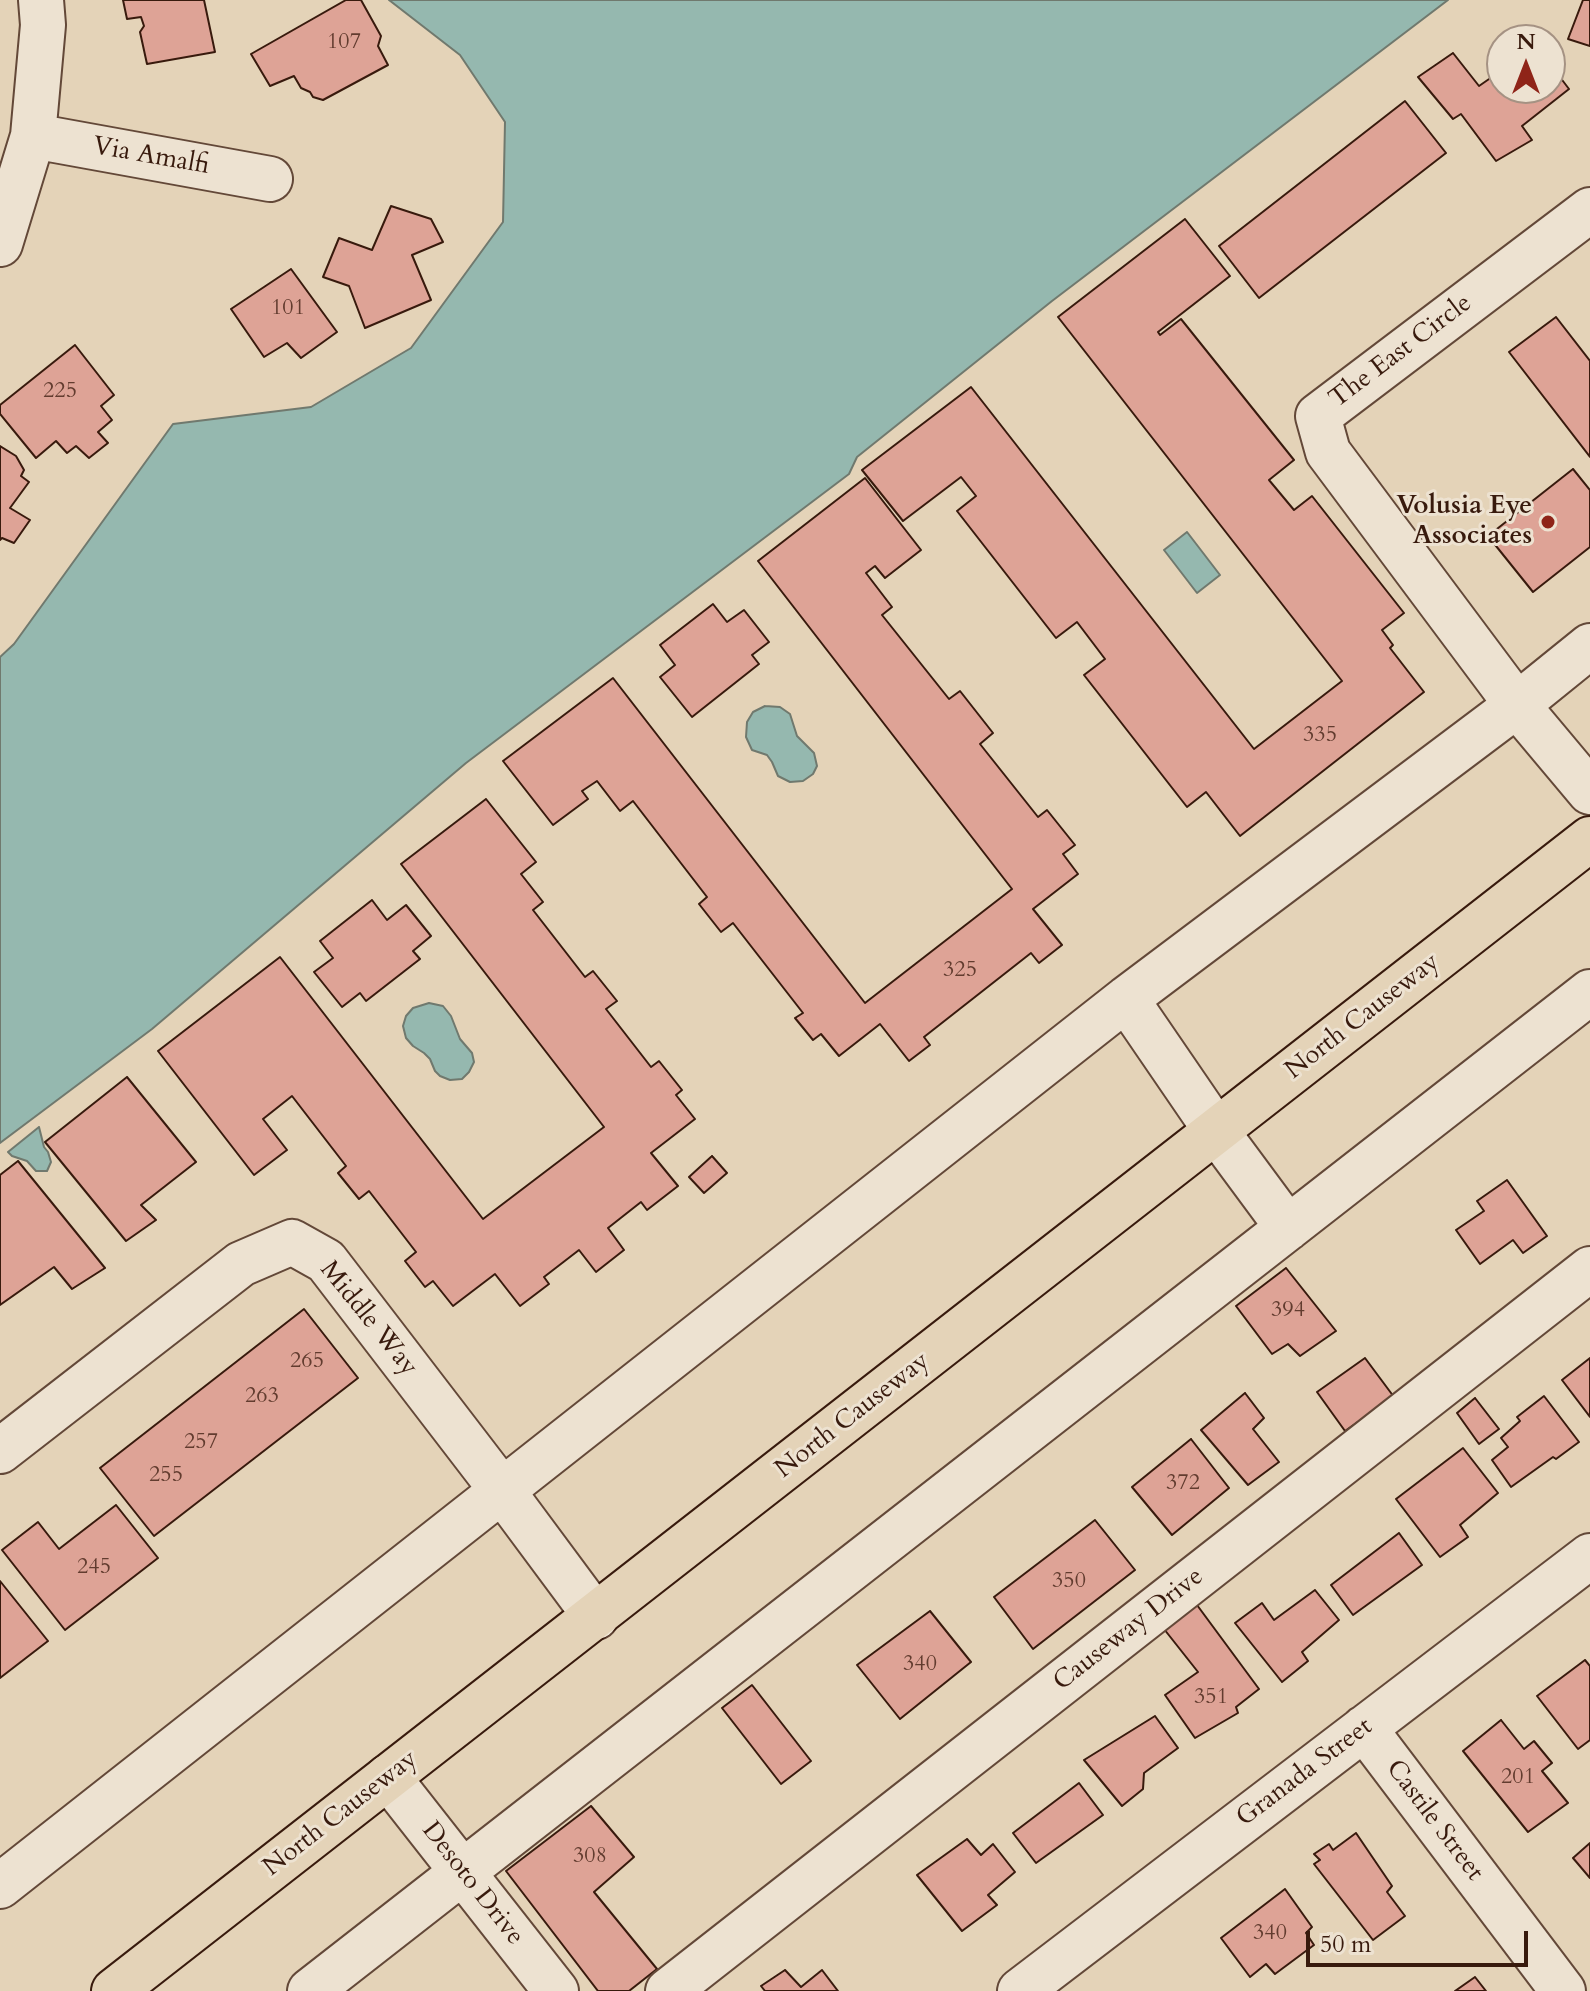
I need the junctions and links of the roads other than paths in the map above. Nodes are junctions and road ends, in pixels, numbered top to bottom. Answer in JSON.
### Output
{"nodes":[{"id":1,"x":41,"y":0,"type":"edge"},
{"id":2,"x":33,"y":136,"type":"junction"},
{"id":3,"x":270,"y":179,"type":"dead end"},
{"id":4,"x":1590,"y":210,"type":"edge"},
{"id":5,"x":0,"y":244,"type":"edge"},
{"id":6,"x":1590,"y":646,"type":"edge"},
{"id":7,"x":1517,"y":705,"type":"junction"},
{"id":8,"x":1590,"y":792,"type":"edge"},
{"id":9,"x":1590,"y":839,"type":"edge"},
{"id":10,"x":1590,"y":992,"type":"edge"},
{"id":11,"x":1126,"y":999,"type":"junction"},
{"id":12,"x":1217,"y":1132,"type":"junction"},
{"id":13,"x":1288,"y":1228,"type":"junction"},
{"id":14,"x":1590,"y":1269,"type":"edge"},
{"id":15,"x":0,"y":1451,"type":"edge"},
{"id":16,"x":501,"y":1489,"type":"junction"},
{"id":17,"x":1590,"y":1556,"type":"edge"},
{"id":18,"x":596,"y":1617,"type":"junction"},
{"id":19,"x":1364,"y":1728,"type":"junction"},
{"id":20,"x":388,"y":1777,"type":"junction"},
{"id":21,"x":463,"y":1873,"type":"junction"},
{"id":22,"x":0,"y":1886,"type":"edge"},
{"id":23,"x":114,"y":1991,"type":"edge"},
{"id":24,"x":310,"y":1991,"type":"edge"},
{"id":25,"x":556,"y":1991,"type":"edge"},
{"id":26,"x":668,"y":1991,"type":"edge"},
{"id":27,"x":1020,"y":1991,"type":"edge"},
{"id":28,"x":1563,"y":1991,"type":"edge"}],
"edges":[{"from":1,"to":2,"type":"street"},
{"from":2,"to":3,"type":"street","name":"Via Amalfi"},
{"from":2,"to":5,"type":"street"},
{"from":4,"to":7,"type":"street","name":"The East Circle"},
{"from":6,"to":7,"type":"street"},
{"from":7,"to":8,"type":"street","name":"The East Circle"},
{"from":7,"to":11,"type":"street"},
{"from":9,"to":12,"type":"main road","name":"North Causeway"},
{"from":10,"to":13,"type":"street"},
{"from":11,"to":12,"type":"street"},
{"from":11,"to":16,"type":"street"},
{"from":12,"to":13,"type":"street"},
{"from":12,"to":18,"type":"main road","name":"North Causeway"},
{"from":13,"to":21,"type":"street"},
{"from":14,"to":26,"type":"street","name":"Causeway Drive"},
{"from":15,"to":16,"type":"street","name":"Middle Way"},
{"from":16,"to":18,"type":"street","name":"Middle Way"},
{"from":16,"to":22,"type":"street"},
{"from":17,"to":19,"type":"street","name":"Granada Street"},
{"from":18,"to":20,"type":"main road","name":"North Causeway"},
{"from":19,"to":27,"type":"street","name":"Granada Street"},
{"from":19,"to":28,"type":"street","name":"Castile Street"},
{"from":20,"to":21,"type":"street","name":"Desoto Drive"},
{"from":20,"to":23,"type":"main road","name":"North Causeway"},
{"from":21,"to":24,"type":"street"},
{"from":21,"to":25,"type":"street","name":"Desoto Drive"}]}
